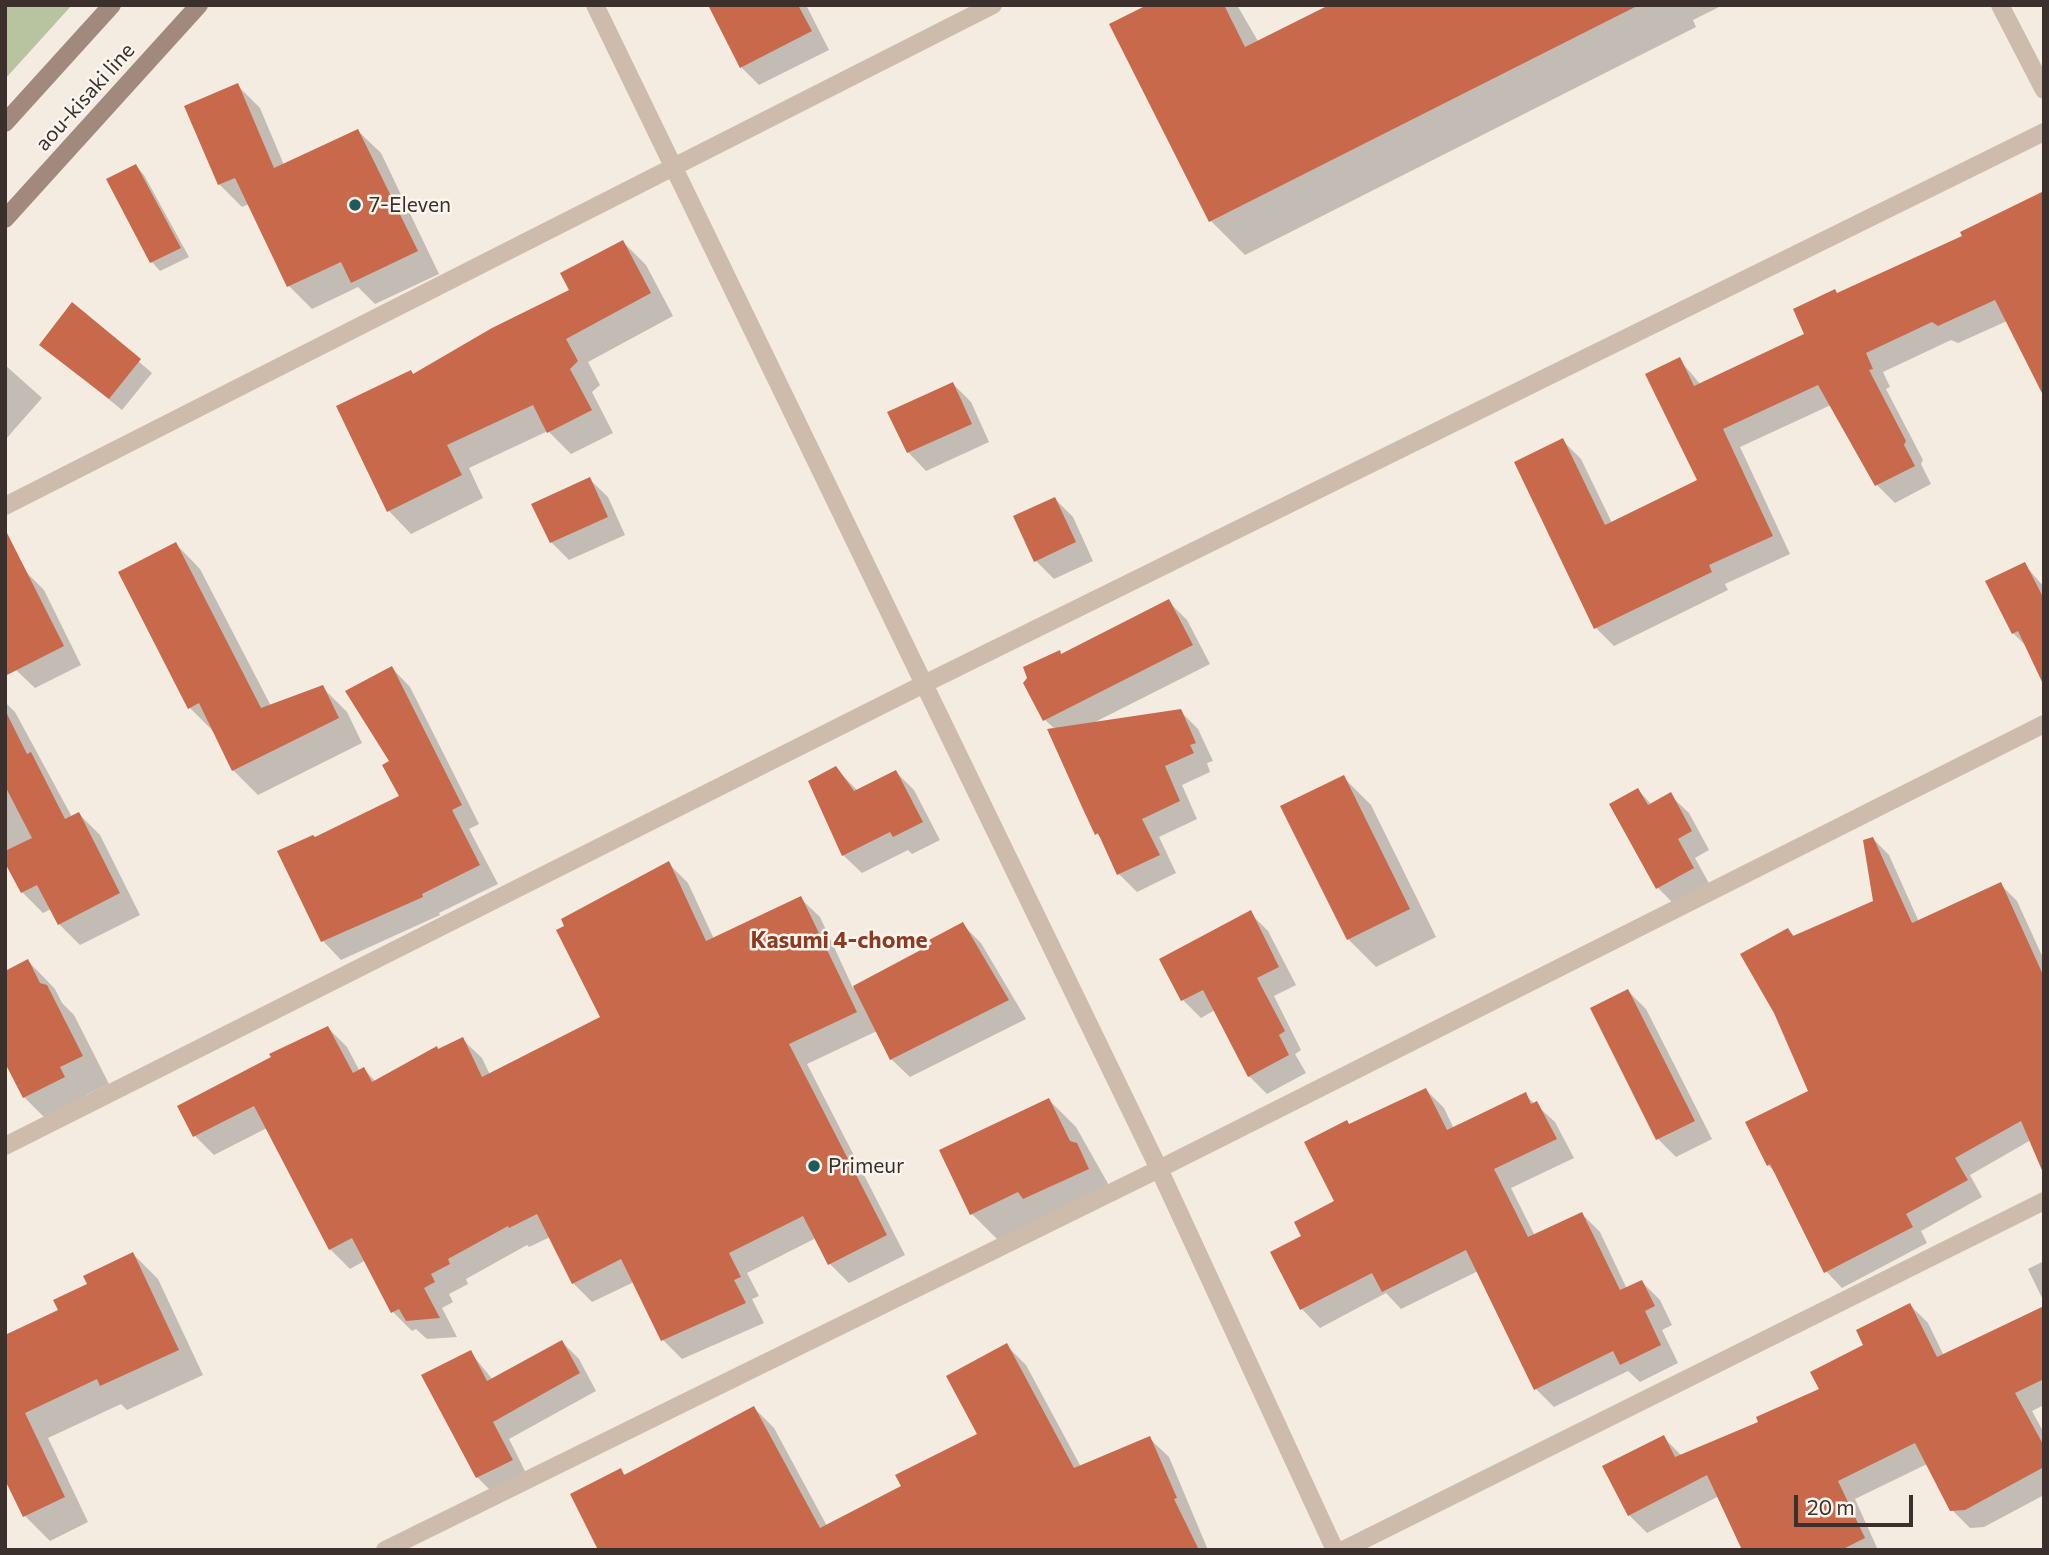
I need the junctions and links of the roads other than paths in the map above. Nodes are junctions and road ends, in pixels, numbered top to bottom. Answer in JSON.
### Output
{"nodes":[{"id":1,"x":112,"y":5,"type":"edge"},
{"id":2,"x":198,"y":5,"type":"edge"},
{"id":3,"x":595,"y":5,"type":"edge"},
{"id":4,"x":993,"y":5,"type":"edge"},
{"id":5,"x":2000,"y":5,"type":"edge"},
{"id":6,"x":2044,"y":90,"type":"edge"},
{"id":7,"x":5,"y":122,"type":"edge"},
{"id":8,"x":2044,"y":132,"type":"edge"},
{"id":9,"x":672,"y":165,"type":"junction"},
{"id":10,"x":5,"y":219,"type":"edge"},
{"id":11,"x":5,"y":506,"type":"edge"},
{"id":12,"x":924,"y":684,"type":"junction"},
{"id":13,"x":2044,"y":724,"type":"edge"},
{"id":14,"x":5,"y":1146,"type":"edge"},
{"id":15,"x":1159,"y":1169,"type":"junction"},
{"id":16,"x":2044,"y":1201,"type":"edge"},
{"id":17,"x":385,"y":1550,"type":"edge"},
{"id":18,"x":1335,"y":1550,"type":"edge"},
{"id":19,"x":1343,"y":1550,"type":"edge"}],
"edges":[{"from":1,"to":7,"type":"main road","name":"aou-kisaki line"},
{"from":2,"to":10,"type":"main road","name":"aou-kisaki line"},
{"from":3,"to":9,"type":"street"},
{"from":4,"to":9,"type":"street"},
{"from":5,"to":6,"type":"street"},
{"from":8,"to":12,"type":"street"},
{"from":9,"to":11,"type":"street"},
{"from":9,"to":12,"type":"street"},
{"from":12,"to":14,"type":"street"},
{"from":12,"to":15,"type":"street"},
{"from":13,"to":15,"type":"street"},
{"from":15,"to":17,"type":"street"},
{"from":15,"to":18,"type":"street"},
{"from":16,"to":19,"type":"street"}]}
